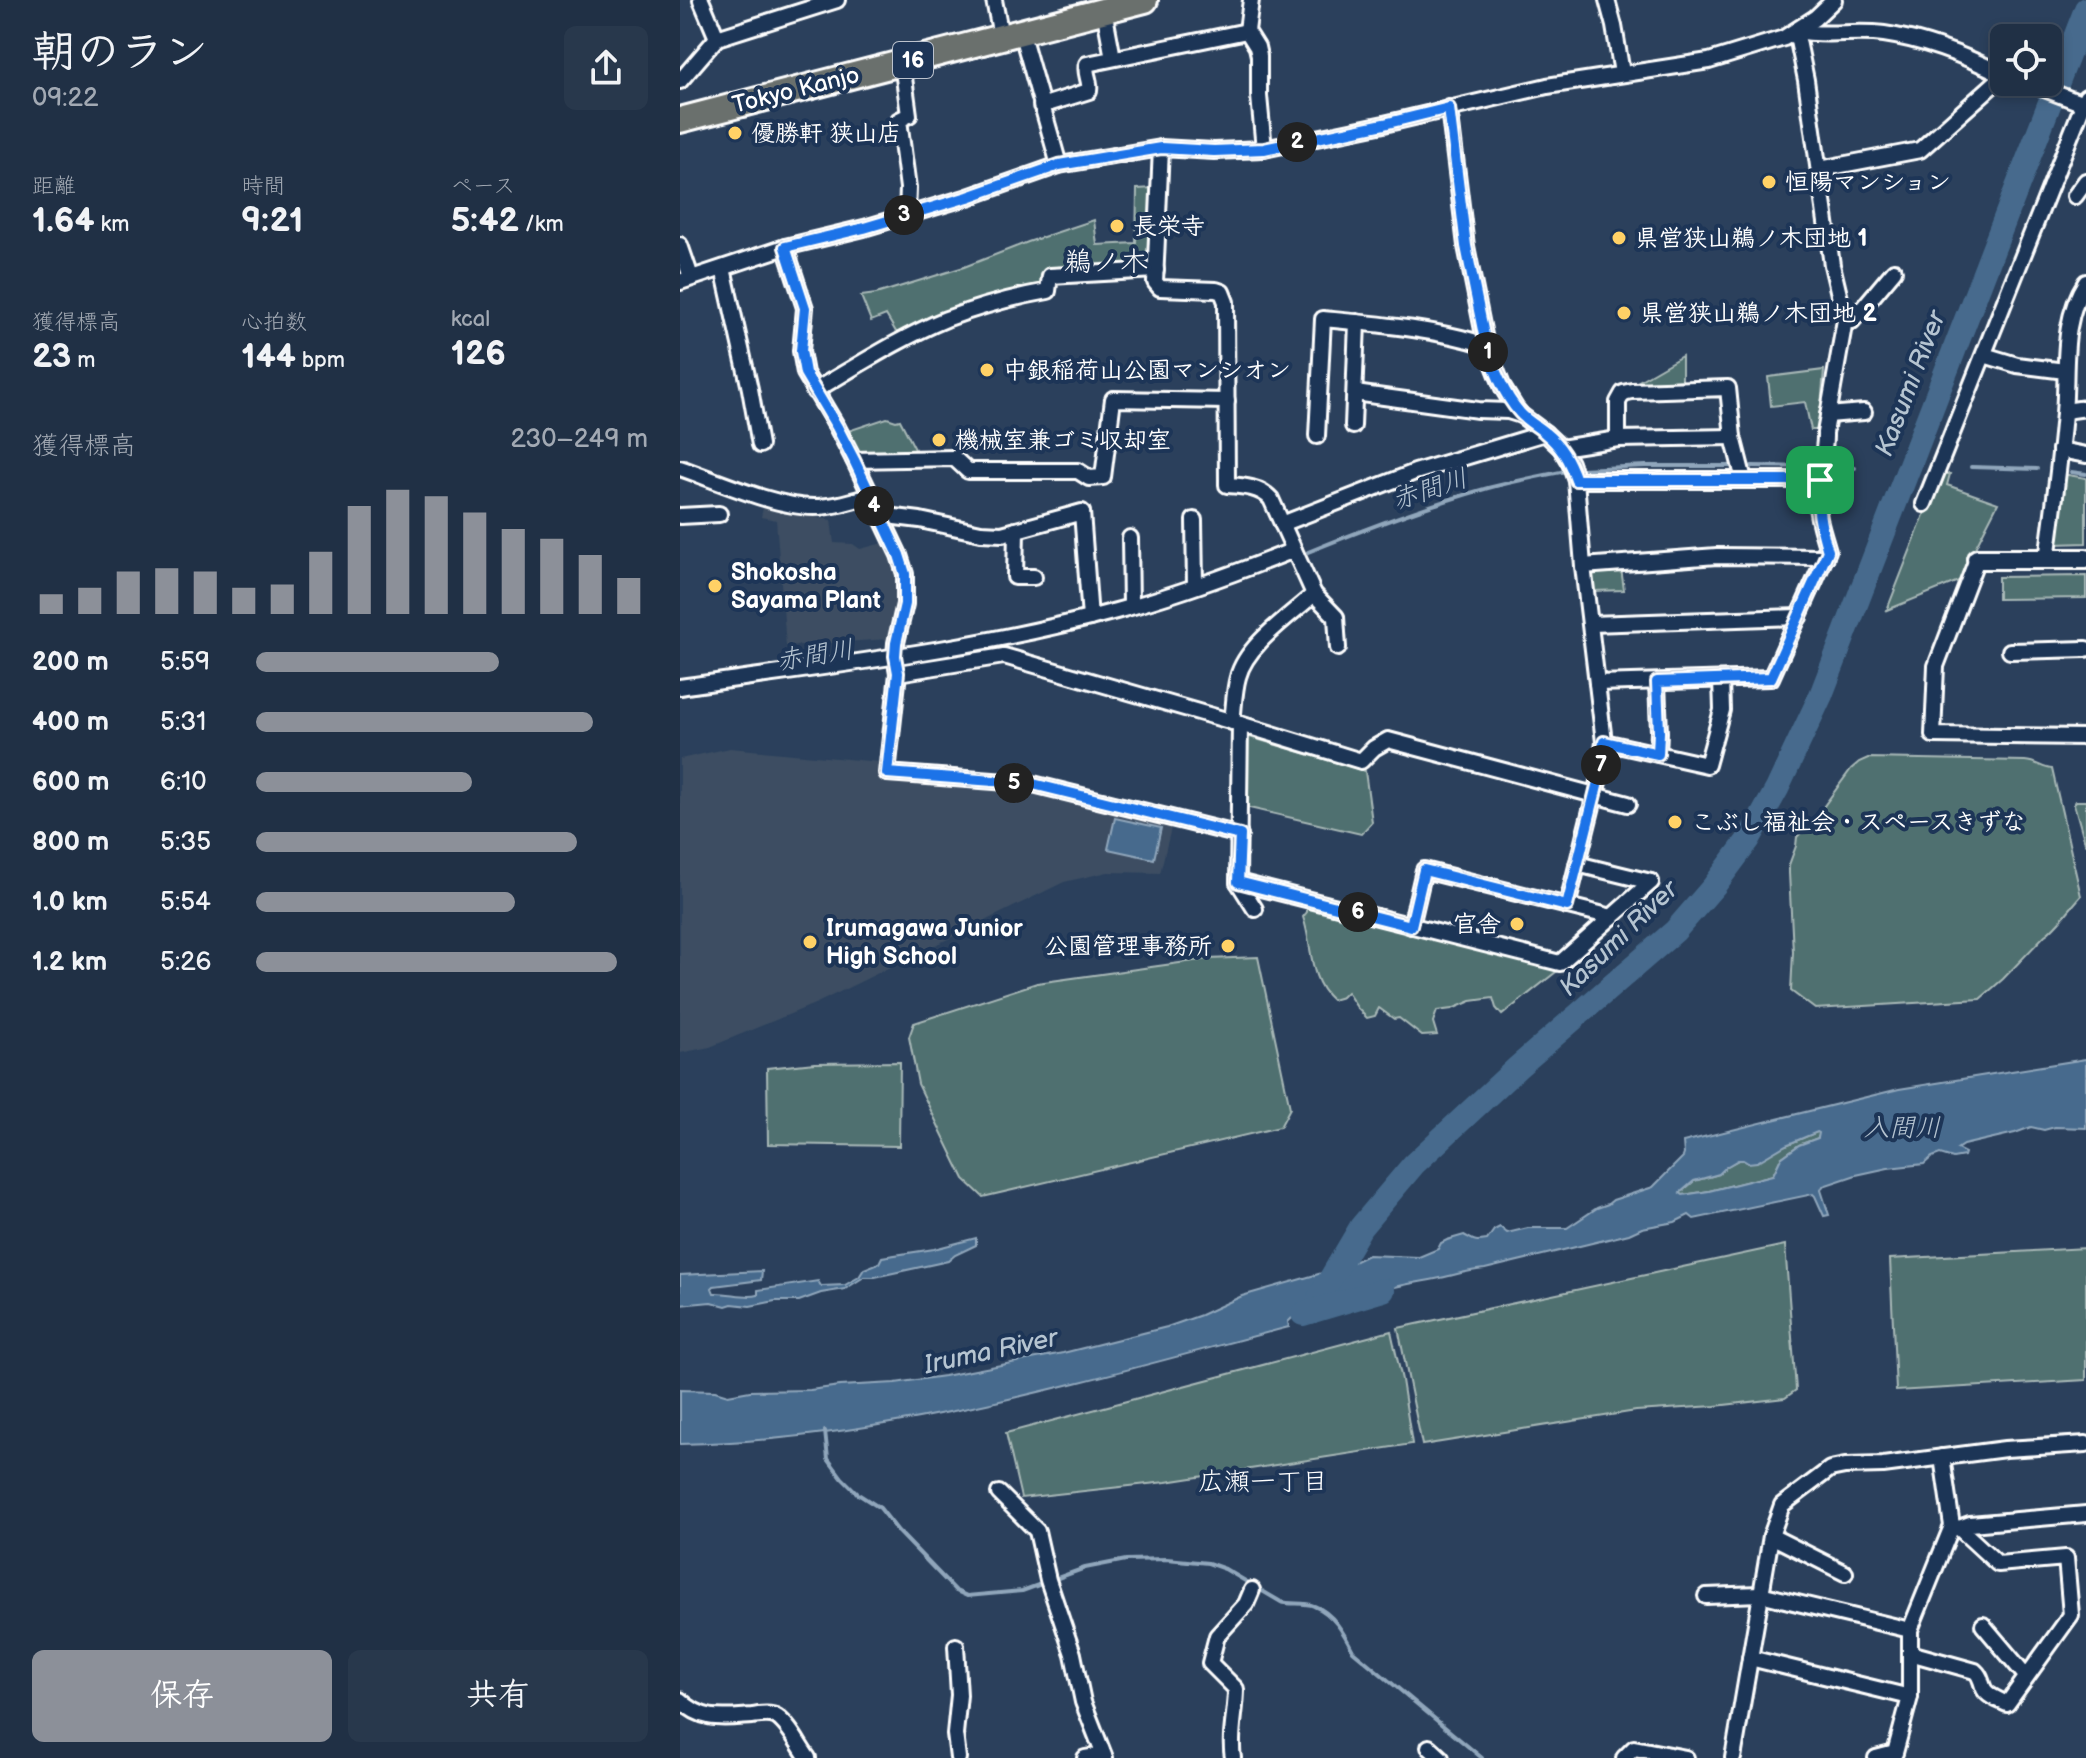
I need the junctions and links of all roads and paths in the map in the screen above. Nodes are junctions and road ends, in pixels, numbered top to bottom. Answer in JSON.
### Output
{"nodes":[{"id":1,"x":701,"y":0,"type":"edge"},
{"id":2,"x":837,"y":0,"type":"edge"},
{"id":3,"x":1079,"y":0,"type":"edge"},
{"id":4,"x":1145,"y":0,"type":"edge"},
{"id":5,"x":1251,"y":0,"type":"edge"},
{"id":6,"x":1607,"y":0,"type":"edge"},
{"id":7,"x":1834,"y":0,"type":"edge"},
{"id":8,"x":1104,"y":10,"type":"junction"},
{"id":9,"x":1003,"y":22,"type":"edge"},
{"id":10,"x":1247,"y":31,"type":"junction"},
{"id":11,"x":1796,"y":31,"type":"junction"},
{"id":12,"x":717,"y":38,"type":"junction"},
{"id":13,"x":1113,"y":58,"type":"junction"},
{"id":14,"x":902,"y":63,"type":"junction"},
{"id":15,"x":1990,"y":68,"type":"edge"},
{"id":16,"x":1622,"y":73,"type":"junction"},
{"id":17,"x":680,"y":81,"type":"edge"},
{"id":18,"x":1990,"y":88,"type":"edge"},
{"id":19,"x":2062,"y":94,"type":"edge"},
{"id":20,"x":2085,"y":102,"type":"edge"},
{"id":21,"x":680,"y":104,"type":"edge"},
{"id":22,"x":1041,"y":106,"type":"junction"},
{"id":23,"x":1449,"y":108,"type":"junction"},
{"id":24,"x":680,"y":120,"type":"edge"},
{"id":25,"x":1161,"y":148,"type":"junction"},
{"id":26,"x":1264,"y":149,"type":"junction"},
{"id":27,"x":1059,"y":165,"type":"junction"},
{"id":28,"x":1820,"y":169,"type":"junction"},
{"id":29,"x":2086,"y":181,"type":"edge"},
{"id":30,"x":2075,"y":196,"type":"dead end"},
{"id":31,"x":907,"y":214,"type":"junction"},
{"id":32,"x":680,"y":245,"type":"edge"},
{"id":33,"x":785,"y":247,"type":"junction"},
{"id":34,"x":723,"y":268,"type":"junction"},
{"id":35,"x":1156,"y":270,"type":"junction"},
{"id":36,"x":1894,"y":271,"type":"dead end"},
{"id":37,"x":685,"y":279,"type":"edge"},
{"id":38,"x":2086,"y":282,"type":"edge"},
{"id":39,"x":1845,"y":320,"type":"junction"},
{"id":40,"x":1357,"y":322,"type":"junction"},
{"id":41,"x":1486,"y":345,"type":"junction"},
{"id":42,"x":1984,"y":355,"type":"junction"},
{"id":43,"x":2065,"y":371,"type":"junction"},
{"id":44,"x":814,"y":391,"type":"junction"},
{"id":45,"x":1355,"y":393,"type":"junction"},
{"id":46,"x":1227,"y":401,"type":"junction"},
{"id":47,"x":2086,"y":408,"type":"edge"},
{"id":48,"x":2065,"y":411,"type":"junction"},
{"id":49,"x":1864,"y":412,"type":"dead end"},
{"id":50,"x":1521,"y":415,"type":"junction"},
{"id":51,"x":1828,"y":415,"type":"junction"},
{"id":52,"x":1353,"y":426,"type":"dead end"},
{"id":53,"x":1545,"y":433,"type":"junction"},
{"id":54,"x":1317,"y":436,"type":"dead end"},
{"id":55,"x":1733,"y":437,"type":"junction"},
{"id":56,"x":1618,"y":439,"type":"junction"},
{"id":57,"x":760,"y":445,"type":"dead end"},
{"id":58,"x":1561,"y":448,"type":"junction"},
{"id":59,"x":2060,"y":450,"type":"junction"},
{"id":60,"x":2086,"y":455,"type":"edge"},
{"id":61,"x":854,"y":460,"type":"junction"},
{"id":62,"x":680,"y":468,"type":"edge"},
{"id":63,"x":1576,"y":480,"type":"junction"},
{"id":64,"x":1744,"y":480,"type":"junction"},
{"id":65,"x":1820,"y":480,"type":"junction"},
{"id":66,"x":870,"y":496,"type":"junction"},
{"id":67,"x":1924,"y":504,"type":"dead end"},
{"id":68,"x":719,"y":514,"type":"dead end"},
{"id":69,"x":879,"y":515,"type":"junction"},
{"id":70,"x":680,"y":516,"type":"edge"},
{"id":71,"x":1194,"y":520,"type":"dead end"},
{"id":72,"x":1282,"y":524,"type":"junction"},
{"id":73,"x":1016,"y":530,"type":"junction"},
{"id":74,"x":1130,"y":538,"type":"dead end"},
{"id":75,"x":1294,"y":550,"type":"junction"},
{"id":76,"x":1826,"y":557,"type":"junction"},
{"id":77,"x":1977,"y":559,"type":"joint"},
{"id":78,"x":2086,"y":559,"type":"edge"},
{"id":79,"x":2047,"y":560,"type":"junction"},
{"id":80,"x":1583,"y":566,"type":"junction"},
{"id":81,"x":1034,"y":577,"type":"dead end"},
{"id":82,"x":1195,"y":585,"type":"junction"},
{"id":83,"x":1314,"y":594,"type":"junction"},
{"id":84,"x":1131,"y":606,"type":"junction"},
{"id":85,"x":1799,"y":617,"type":"junction"},
{"id":86,"x":1090,"y":618,"type":"junction"},
{"id":87,"x":1591,"y":624,"type":"junction"},
{"id":88,"x":1338,"y":648,"type":"dead end"},
{"id":89,"x":2086,"y":649,"type":"edge"},
{"id":90,"x":2010,"y":651,"type":"dead end"},
{"id":91,"x":895,"y":656,"type":"junction"},
{"id":92,"x":898,"y":673,"type":"junction"},
{"id":93,"x":1721,"y":680,"type":"junction"},
{"id":94,"x":1657,"y":682,"type":"junction"},
{"id":95,"x":1597,"y":683,"type":"junction"},
{"id":96,"x":680,"y":687,"type":"edge"},
{"id":97,"x":1236,"y":723,"type":"junction"},
{"id":98,"x":2086,"y":737,"type":"edge"},
{"id":99,"x":1604,"y":742,"type":"junction"},
{"id":100,"x":1658,"y":754,"type":"junction"},
{"id":101,"x":1594,"y":795,"type":"junction"},
{"id":102,"x":1628,"y":804,"type":"dead end"},
{"id":103,"x":1240,"y":835,"type":"junction"},
{"id":104,"x":1577,"y":864,"type":"junction"},
{"id":105,"x":1238,"y":882,"type":"junction"},
{"id":106,"x":1567,"y":906,"type":"junction"},
{"id":107,"x":1255,"y":909,"type":"dead end"},
{"id":108,"x":1612,"y":917,"type":"junction"},
{"id":109,"x":1411,"y":926,"type":"junction"},
{"id":110,"x":2086,"y":1444,"type":"edge"},
{"id":111,"x":1942,"y":1457,"type":"junction"},
{"id":112,"x":999,"y":1493,"type":"dead end"},
{"id":113,"x":2086,"y":1514,"type":"edge"},
{"id":114,"x":1955,"y":1527,"type":"junction"},
{"id":115,"x":1771,"y":1536,"type":"junction"},
{"id":116,"x":1845,"y":1573,"type":"dead end"},
{"id":117,"x":1252,"y":1590,"type":"dead end"},
{"id":118,"x":1760,"y":1594,"type":"junction"},
{"id":119,"x":1706,"y":1596,"type":"dead end"},
{"id":120,"x":1983,"y":1625,"type":"dead end"},
{"id":121,"x":1910,"y":1630,"type":"junction"},
{"id":122,"x":956,"y":1646,"type":"dead end"},
{"id":123,"x":1910,"y":1653,"type":"junction"},
{"id":124,"x":1750,"y":1658,"type":"junction"},
{"id":125,"x":2026,"y":1676,"type":"junction"},
{"id":126,"x":1910,"y":1697,"type":"junction"},
{"id":127,"x":684,"y":1709,"type":"edge"},
{"id":128,"x":1429,"y":1747,"type":"dead end"},
{"id":129,"x":1104,"y":1756,"type":"edge"},
{"id":130,"x":808,"y":1758,"type":"edge"},
{"id":131,"x":958,"y":1758,"type":"edge"},
{"id":132,"x":1085,"y":1758,"type":"edge"},
{"id":133,"x":1233,"y":1758,"type":"edge"},
{"id":134,"x":1441,"y":1758,"type":"edge"},
{"id":135,"x":1624,"y":1758,"type":"edge"},
{"id":136,"x":1686,"y":1758,"type":"edge"},
{"id":137,"x":1733,"y":1758,"type":"edge"},
{"id":138,"x":1876,"y":1758,"type":"edge"}],
"edges":[{"from":1,"to":12,"type":"street"},
{"from":2,"to":12,"type":"street"},
{"from":3,"to":9,"type":"highway","name":"Tokyo Kanjo","number":"16"},
{"from":4,"to":8,"type":"highway","name":"Tokyo Kanjo","number":"16"},
{"from":5,"to":10,"type":"street"},
{"from":6,"to":16,"type":"street"},
{"from":7,"to":11,"type":"street"},
{"from":8,"to":9,"type":"highway","name":"Tokyo Kanjo","number":"16"},
{"from":8,"to":13,"type":"street"},
{"from":9,"to":14,"type":"highway","name":"Tokyo Kanjo","number":"16"},
{"from":9,"to":21,"type":"highway","name":"Tokyo Kanjo","number":"16"},
{"from":9,"to":22,"type":"street"},
{"from":10,"to":13,"type":"street"},
{"from":10,"to":26,"type":"street"},
{"from":11,"to":15,"type":"street"},
{"from":11,"to":16,"type":"street"},
{"from":11,"to":28,"type":"street"},
{"from":12,"to":17,"type":"street"},
{"from":13,"to":22,"type":"street"},
{"from":14,"to":24,"type":"highway","name":"Tokyo Kanjo","number":"16"},
{"from":14,"to":31,"type":"street"},
{"from":16,"to":23,"type":"street"},
{"from":18,"to":28,"type":"street"},
{"from":19,"to":20,"type":"street"},
{"from":20,"to":42,"type":"street"},
{"from":22,"to":27,"type":"street"},
{"from":23,"to":26,"type":"street"},
{"from":23,"to":41,"type":"street"},
{"from":25,"to":26,"type":"street"},
{"from":25,"to":27,"type":"street"},
{"from":25,"to":35,"type":"street"},
{"from":27,"to":31,"type":"street"},
{"from":28,"to":39,"type":"street"},
{"from":29,"to":30,"type":"street"},
{"from":31,"to":33,"type":"street"},
{"from":32,"to":37,"type":"street"},
{"from":33,"to":34,"type":"street"},
{"from":33,"to":44,"type":"street"},
{"from":34,"to":37,"type":"street"},
{"from":34,"to":57,"type":"street"},
{"from":35,"to":44,"type":"street"},
{"from":35,"to":46,"type":"street"},
{"from":36,"to":39,"type":"street"},
{"from":38,"to":43,"type":"street"},
{"from":39,"to":51,"type":"street"},
{"from":40,"to":41,"type":"street"},
{"from":40,"to":45,"type":"street"},
{"from":40,"to":54,"type":"street"},
{"from":41,"to":50,"type":"street"},
{"from":42,"to":43,"type":"street"},
{"from":42,"to":67,"type":"street"},
{"from":43,"to":48,"type":"street"},
{"from":44,"to":61,"type":"street"},
{"from":45,"to":50,"type":"street"},
{"from":45,"to":52,"type":"street"},
{"from":46,"to":61,"type":"street"},
{"from":46,"to":72,"type":"street"},
{"from":47,"to":48,"type":"street"},
{"from":48,"to":59,"type":"street"},
{"from":49,"to":51,"type":"street"},
{"from":50,"to":53,"type":"street"},
{"from":51,"to":65,"type":"street"},
{"from":53,"to":58,"type":"street"},
{"from":53,"to":72,"type":"street"},
{"from":55,"to":56,"type":"street"},
{"from":55,"to":56,"type":"street"},
{"from":55,"to":64,"type":"street"},
{"from":56,"to":58,"type":"street"},
{"from":58,"to":63,"type":"street"},
{"from":59,"to":60,"type":"street"},
{"from":59,"to":79,"type":"street"},
{"from":61,"to":66,"type":"street"},
{"from":62,"to":66,"type":"street"},
{"from":63,"to":64,"type":"street"},
{"from":63,"to":80,"type":"street"},
{"from":64,"to":65,"type":"street"},
{"from":65,"to":76,"type":"street"},
{"from":66,"to":69,"type":"street"},
{"from":68,"to":70,"type":"street"},
{"from":69,"to":73,"type":"street"},
{"from":69,"to":91,"type":"street"},
{"from":71,"to":82,"type":"street"},
{"from":72,"to":75,"type":"street"},
{"from":73,"to":81,"type":"street"},
{"from":73,"to":86,"type":"street"},
{"from":74,"to":84,"type":"street"},
{"from":75,"to":82,"type":"street"},
{"from":75,"to":83,"type":"street"},
{"from":76,"to":80,"type":"street"},
{"from":76,"to":85,"type":"street"},
{"from":77,"to":79,"type":"street"},
{"from":77,"to":98,"type":"street"},
{"from":78,"to":79,"type":"street"},
{"from":80,"to":87,"type":"street"},
{"from":82,"to":84,"type":"street"},
{"from":83,"to":88,"type":"street"},
{"from":83,"to":97,"type":"street"},
{"from":84,"to":86,"type":"street"},
{"from":85,"to":87,"type":"street"},
{"from":85,"to":93,"type":"street"},
{"from":86,"to":91,"type":"street"},
{"from":87,"to":95,"type":"street"},
{"from":89,"to":90,"type":"street"},
{"from":91,"to":92,"type":"street"},
{"from":91,"to":96,"type":"street"},
{"from":92,"to":97,"type":"street"},
{"from":92,"to":103,"type":"street"},
{"from":93,"to":94,"type":"street"},
{"from":93,"to":100,"type":"street"},
{"from":94,"to":95,"type":"street"},
{"from":94,"to":100,"type":"street"},
{"from":95,"to":99,"type":"street"},
{"from":97,"to":101,"type":"street"},
{"from":97,"to":103,"type":"street"},
{"from":99,"to":100,"type":"street"},
{"from":99,"to":101,"type":"street"},
{"from":101,"to":102,"type":"street"},
{"from":101,"to":104,"type":"street"},
{"from":103,"to":105,"type":"street"},
{"from":104,"to":106,"type":"street"},
{"from":104,"to":108,"type":"street"},
{"from":105,"to":107,"type":"street"},
{"from":105,"to":109,"type":"street"},
{"from":106,"to":108,"type":"street"},
{"from":106,"to":109,"type":"street"},
{"from":108,"to":109,"type":"street"},
{"from":110,"to":111,"type":"street"},
{"from":111,"to":114,"type":"street"},
{"from":111,"to":115,"type":"street"},
{"from":112,"to":129,"type":"street"},
{"from":113,"to":114,"type":"street"},
{"from":114,"to":121,"type":"street"},
{"from":114,"to":125,"type":"street"},
{"from":115,"to":116,"type":"street"},
{"from":115,"to":118,"type":"street"},
{"from":117,"to":133,"type":"street"},
{"from":118,"to":119,"type":"street"},
{"from":118,"to":121,"type":"street"},
{"from":118,"to":124,"type":"street"},
{"from":120,"to":125,"type":"street"},
{"from":121,"to":123,"type":"street"},
{"from":122,"to":131,"type":"street"},
{"from":123,"to":125,"type":"street"},
{"from":123,"to":126,"type":"street"},
{"from":124,"to":126,"type":"street"},
{"from":124,"to":137,"type":"street"},
{"from":126,"to":138,"type":"street"},
{"from":127,"to":130,"type":"street"},
{"from":128,"to":134,"type":"street"},
{"from":129,"to":132,"type":"street"},
{"from":135,"to":136,"type":"street"}]}
